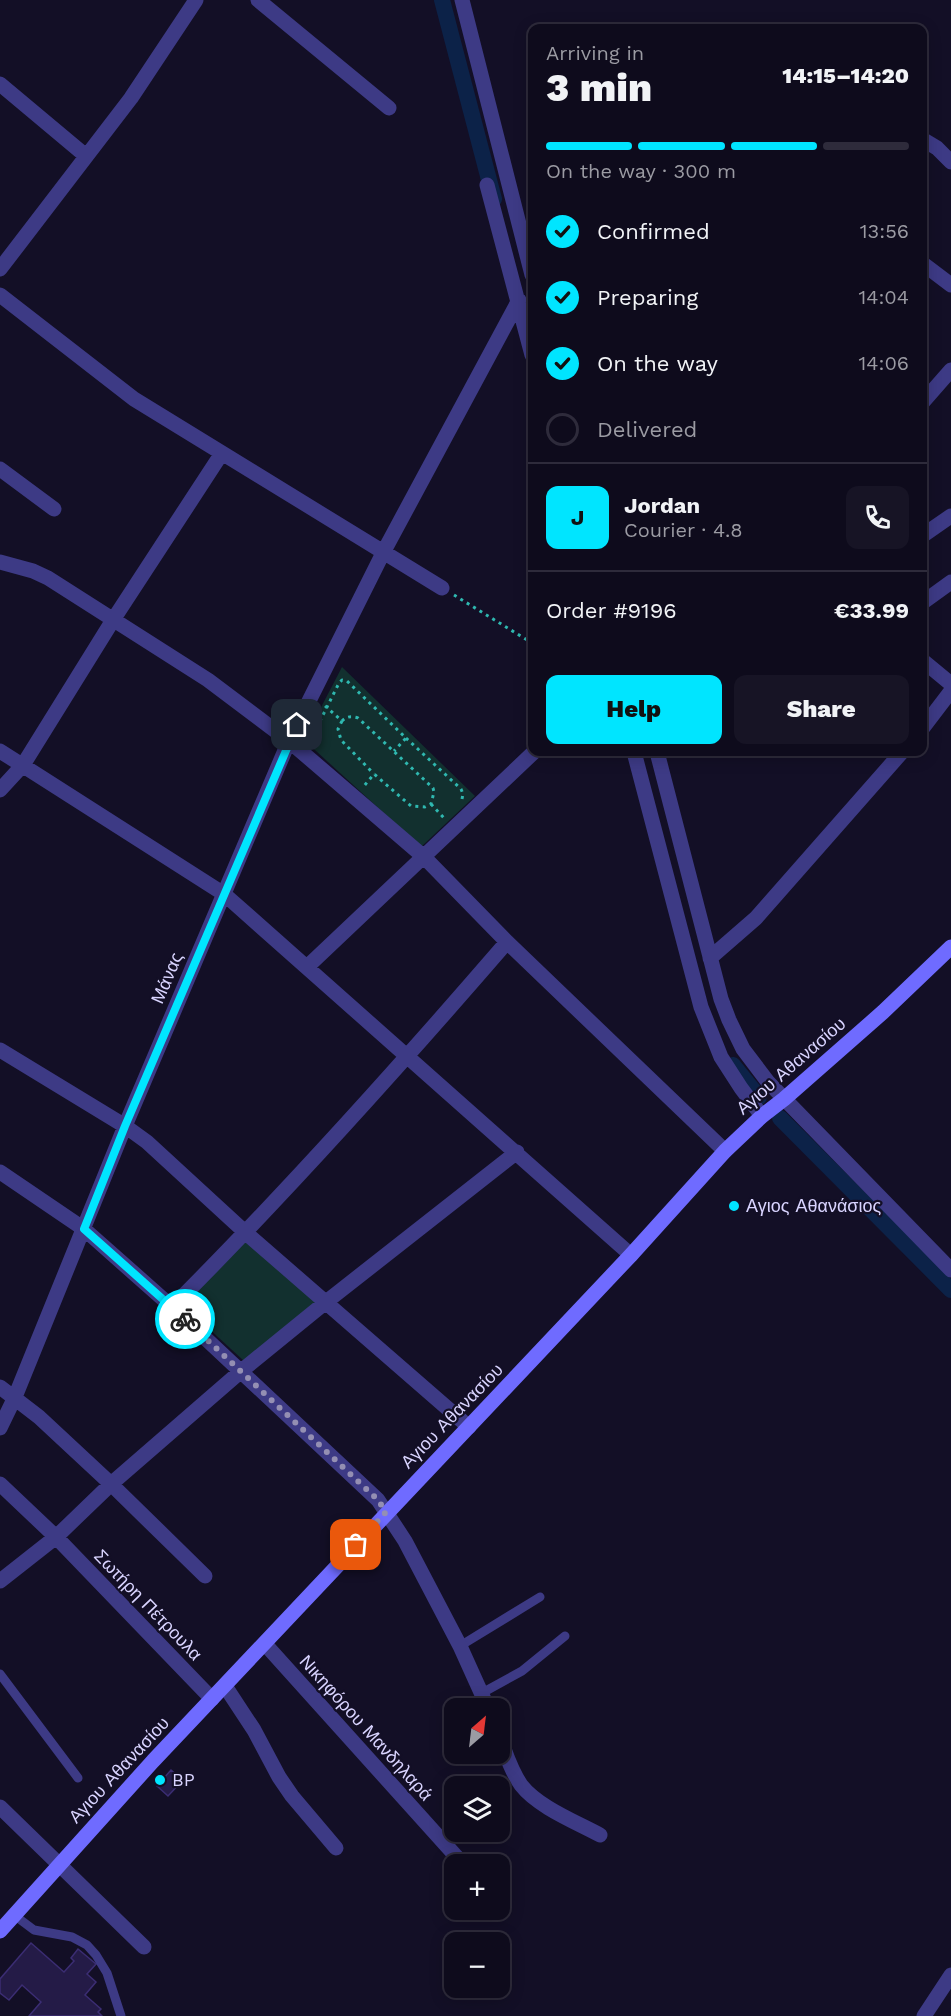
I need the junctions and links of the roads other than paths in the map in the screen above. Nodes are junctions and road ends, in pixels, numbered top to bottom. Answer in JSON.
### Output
{"nodes":[{"id":1,"x":196,"y":0,"type":"edge"},
{"id":2,"x":258,"y":0,"type":"edge"},
{"id":3,"x":462,"y":0,"type":"edge"},
{"id":4,"x":0,"y":84,"type":"edge"},
{"id":5,"x":388,"y":108,"type":"dead end"},
{"id":6,"x":927,"y":142,"type":"edge"},
{"id":7,"x":86,"y":156,"type":"junction"},
{"id":8,"x":951,"y":162,"type":"edge"},
{"id":9,"x":487,"y":185,"type":"dead end"},
{"id":10,"x":528,"y":259,"type":"edge"},
{"id":11,"x":927,"y":267,"type":"edge"},
{"id":12,"x":0,"y":269,"type":"edge"},
{"id":13,"x":951,"y":285,"type":"edge"},
{"id":14,"x":0,"y":295,"type":"edge"},
{"id":15,"x":519,"y":300,"type":"junction"},
{"id":16,"x":528,"y":338,"type":"edge"},
{"id":17,"x":951,"y":370,"type":"edge"},
{"id":18,"x":927,"y":397,"type":"edge"},
{"id":19,"x":222,"y":453,"type":"junction"},
{"id":20,"x":0,"y":469,"type":"edge"},
{"id":21,"x":54,"y":509,"type":"dead end"},
{"id":22,"x":951,"y":516,"type":"edge"},
{"id":23,"x":927,"y":533,"type":"edge"},
{"id":24,"x":384,"y":551,"type":"junction"},
{"id":25,"x":0,"y":562,"type":"edge"},
{"id":26,"x":951,"y":582,"type":"edge"},
{"id":27,"x":442,"y":588,"type":"road end"},
{"id":28,"x":927,"y":599,"type":"edge"},
{"id":29,"x":113,"y":621,"type":"junction"},
{"id":30,"x":927,"y":664,"type":"edge"},
{"id":31,"x":951,"y":684,"type":"edge"},
{"id":32,"x":951,"y":691,"type":"edge"},
{"id":33,"x":927,"y":722,"type":"edge"},
{"id":34,"x":289,"y":741,"type":"junction"},
{"id":35,"x":0,"y":751,"type":"edge"},
{"id":36,"x":530,"y":756,"type":"edge"},
{"id":37,"x":635,"y":756,"type":"edge"},
{"id":38,"x":658,"y":756,"type":"edge"},
{"id":39,"x":898,"y":756,"type":"edge"},
{"id":40,"x":23,"y":765,"type":"junction"},
{"id":41,"x":0,"y":790,"type":"edge"},
{"id":42,"x":424,"y":857,"type":"junction"},
{"id":43,"x":224,"y":894,"type":"junction"},
{"id":44,"x":507,"y":942,"type":"junction"},
{"id":45,"x":951,"y":947,"type":"edge"},
{"id":46,"x":710,"y":957,"type":"junction"},
{"id":47,"x":308,"y":966,"type":"junction"},
{"id":48,"x":0,"y":1050,"type":"edge"},
{"id":49,"x":408,"y":1056,"type":"junction"},
{"id":50,"x":784,"y":1099,"type":"junction"},
{"id":51,"x":762,"y":1116,"type":"junction"},
{"id":52,"x":125,"y":1126,"type":"junction"},
{"id":53,"x":725,"y":1151,"type":"junction"},
{"id":54,"x":517,"y":1152,"type":"junction"},
{"id":55,"x":0,"y":1172,"type":"edge"},
{"id":56,"x":84,"y":1229,"type":"junction"},
{"id":57,"x":246,"y":1233,"type":"junction"},
{"id":58,"x":631,"y":1255,"type":"junction"},
{"id":59,"x":951,"y":1270,"type":"edge"},
{"id":60,"x":326,"y":1302,"type":"junction"},
{"id":61,"x":172,"y":1307,"type":"junction"},
{"id":62,"x":240,"y":1372,"type":"junction"},
{"id":63,"x":0,"y":1387,"type":"edge"},
{"id":64,"x":15,"y":1397,"type":"junction"},
{"id":65,"x":469,"y":1427,"type":"junction"},
{"id":66,"x":0,"y":1428,"type":"edge"},
{"id":67,"x":0,"y":1484,"type":"edge"},
{"id":68,"x":111,"y":1484,"type":"junction"},
{"id":69,"x":386,"y":1512,"type":"junction"},
{"id":70,"x":56,"y":1537,"type":"junction"},
{"id":71,"x":205,"y":1576,"type":"dead end"},
{"id":72,"x":0,"y":1581,"type":"edge"},
{"id":73,"x":540,"y":1597,"type":"dead end"},
{"id":74,"x":565,"y":1636,"type":"dead end"},
{"id":75,"x":265,"y":1644,"type":"junction"},
{"id":76,"x":460,"y":1646,"type":"junction"},
{"id":77,"x":0,"y":1674,"type":"edge"},
{"id":78,"x":225,"y":1686,"type":"junction"},
{"id":79,"x":482,"y":1693,"type":"junction"},
{"id":80,"x":484,"y":1698,"type":"edge"},
{"id":81,"x":212,"y":1700,"type":"junction"},
{"id":82,"x":510,"y":1764,"type":"edge"},
{"id":83,"x":78,"y":1778,"type":"dead end"},
{"id":84,"x":0,"y":1807,"type":"edge"},
{"id":85,"x":600,"y":1835,"type":"dead end"},
{"id":86,"x":336,"y":1848,"type":"dead end"},
{"id":87,"x":454,"y":1854,"type":"edge"},
{"id":88,"x":59,"y":1864,"type":"junction"},
{"id":89,"x":14,"y":1915,"type":"junction"},
{"id":90,"x":0,"y":1931,"type":"edge"},
{"id":91,"x":144,"y":1947,"type":"dead end"},
{"id":92,"x":951,"y":1975,"type":"edge"},
{"id":93,"x":120,"y":2016,"type":"edge"},
{"id":94,"x":924,"y":2016,"type":"edge"}],
"edges":[{"from":1,"to":7,"type":"street"},
{"from":2,"to":5,"type":"street"},
{"from":3,"to":10,"type":"street"},
{"from":4,"to":7,"type":"street"},
{"from":6,"to":8,"type":"street"},
{"from":7,"to":12,"type":"street"},
{"from":9,"to":15,"type":"street"},
{"from":11,"to":13,"type":"street"},
{"from":14,"to":19,"type":"street"},
{"from":15,"to":16,"type":"street"},
{"from":15,"to":24,"type":"street","name":"Μάνας"},
{"from":17,"to":18,"type":"street"},
{"from":19,"to":24,"type":"street"},
{"from":19,"to":29,"type":"street"},
{"from":20,"to":21,"type":"street"},
{"from":22,"to":23,"type":"street"},
{"from":24,"to":27,"type":"street"},
{"from":24,"to":34,"type":"street","name":"Μάνας"},
{"from":25,"to":29,"type":"street"},
{"from":26,"to":28,"type":"street"},
{"from":29,"to":34,"type":"street"},
{"from":29,"to":40,"type":"street"},
{"from":30,"to":31,"type":"street"},
{"from":32,"to":33,"type":"street"},
{"from":34,"to":42,"type":"street"},
{"from":34,"to":43,"type":"street","name":"Μάνας"},
{"from":35,"to":40,"type":"street"},
{"from":36,"to":42,"type":"street"},
{"from":37,"to":51,"type":"street"},
{"from":38,"to":46,"type":"street"},
{"from":39,"to":46,"type":"street"},
{"from":40,"to":41,"type":"street"},
{"from":40,"to":43,"type":"street"},
{"from":42,"to":44,"type":"street"},
{"from":42,"to":47,"type":"street"},
{"from":43,"to":47,"type":"street"},
{"from":43,"to":52,"type":"street","name":"Μάνας"},
{"from":44,"to":49,"type":"street"},
{"from":44,"to":53,"type":"street"},
{"from":45,"to":50,"type":"main road","name":"Αγιου Αθανασίου"},
{"from":46,"to":50,"type":"street"},
{"from":47,"to":49,"type":"street"},
{"from":48,"to":52,"type":"street"},
{"from":49,"to":54,"type":"street"},
{"from":49,"to":57,"type":"street"},
{"from":50,"to":51,"type":"main road","name":"Αγιου Αθανασίου"},
{"from":50,"to":59,"type":"street"},
{"from":51,"to":53,"type":"main road","name":"Αγιου Αθανασίου"},
{"from":52,"to":56,"type":"street","name":"Μάνας"},
{"from":52,"to":57,"type":"street"},
{"from":53,"to":58,"type":"main road","name":"Αγιου Αθανασίου"},
{"from":54,"to":58,"type":"street"},
{"from":54,"to":60,"type":"street"},
{"from":55,"to":56,"type":"street"},
{"from":56,"to":61,"type":"street"},
{"from":56,"to":64,"type":"street","name":"Μάνας"},
{"from":57,"to":60,"type":"street"},
{"from":57,"to":61,"type":"street"},
{"from":58,"to":65,"type":"main road","name":"Αγιου Αθανασίου"},
{"from":60,"to":62,"type":"street"},
{"from":60,"to":65,"type":"street"},
{"from":61,"to":62,"type":"street"},
{"from":62,"to":68,"type":"street"},
{"from":62,"to":69,"type":"street"},
{"from":63,"to":64,"type":"street"},
{"from":64,"to":66,"type":"street","name":"Μάνας"},
{"from":64,"to":68,"type":"street"},
{"from":65,"to":69,"type":"main road","name":"Αγιου Αθανασίου"},
{"from":67,"to":70,"type":"street","name":"Σωτήρη Πέτρουλα"},
{"from":68,"to":70,"type":"street"},
{"from":68,"to":71,"type":"street"},
{"from":69,"to":75,"type":"main road","name":"Αγιου Αθανασίου"},
{"from":69,"to":76,"type":"street"},
{"from":70,"to":72,"type":"street"},
{"from":70,"to":81,"type":"street","name":"Σωτήρη Πέτρουλα"},
{"from":73,"to":76,"type":"lane"},
{"from":74,"to":79,"type":"lane"},
{"from":75,"to":78,"type":"main road","name":"Αγιου Αθανασίου"},
{"from":75,"to":87,"type":"street","name":"Νικηφόρου Μανδηλαρά"},
{"from":76,"to":79,"type":"street"},
{"from":77,"to":83,"type":"lane"},
{"from":78,"to":81,"type":"main road","name":"Αγιου Αθανασίου"},
{"from":78,"to":86,"type":"street"},
{"from":79,"to":80,"type":"street"},
{"from":81,"to":88,"type":"main road","name":"Αγιου Αθανασίου"},
{"from":82,"to":85,"type":"street"},
{"from":84,"to":88,"type":"street"},
{"from":88,"to":89,"type":"main road","name":"Αγιου Αθανασίου"},
{"from":88,"to":91,"type":"street"},
{"from":89,"to":90,"type":"main road","name":"Αγιου Αθανασίου"},
{"from":89,"to":93,"type":"lane"},
{"from":92,"to":94,"type":"street"}]}
